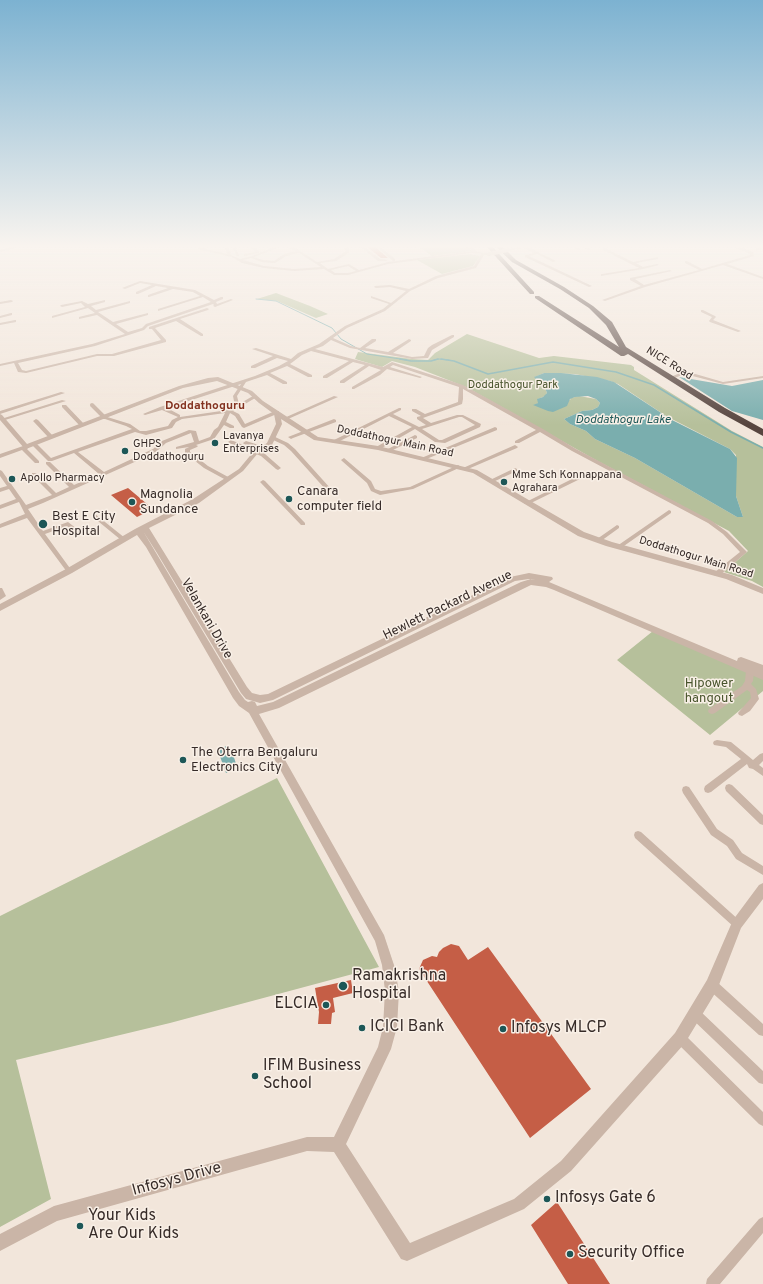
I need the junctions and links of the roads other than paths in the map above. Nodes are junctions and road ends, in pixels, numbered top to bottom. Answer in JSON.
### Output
{"nodes":[{"id":1,"x":66,"y":305,"type":"edge"},
{"id":2,"x":91,"y":305,"type":"edge"},
{"id":3,"x":119,"y":305,"type":"edge"},
{"id":4,"x":175,"y":305,"type":"edge"},
{"id":5,"x":211,"y":305,"type":"edge"},
{"id":6,"x":212,"y":305,"type":"edge"},
{"id":7,"x":390,"y":305,"type":"edge"},
{"id":8,"x":549,"y":305,"type":"edge"},
{"id":9,"x":588,"y":305,"type":"edge"},
{"id":10,"x":62,"y":306,"type":"dead end"},
{"id":11,"x":87,"y":306,"type":"junction"},
{"id":12,"x":159,"y":310,"type":"dead end"},
{"id":13,"x":702,"y":311,"type":"dead end"},
{"id":14,"x":98,"y":312,"type":"junction"},
{"id":15,"x":11,"y":314,"type":"dead end"},
{"id":16,"x":147,"y":314,"type":"dead end"},
{"id":17,"x":0,"y":316,"type":"edge"},
{"id":18,"x":53,"y":317,"type":"dead end"},
{"id":19,"x":80,"y":318,"type":"dead end"},
{"id":20,"x":178,"y":320,"type":"junction"},
{"id":21,"x":15,"y":321,"type":"dead end"},
{"id":22,"x":114,"y":323,"type":"junction"},
{"id":23,"x":0,"y":324,"type":"edge"},
{"id":24,"x":153,"y":328,"type":"junction"},
{"id":25,"x":143,"y":329,"type":"junction"},
{"id":26,"x":739,"y":331,"type":"dead end"},
{"id":27,"x":128,"y":334,"type":"junction"},
{"id":28,"x":202,"y":335,"type":"dead end"},
{"id":29,"x":453,"y":336,"type":"dead end"},
{"id":30,"x":330,"y":338,"type":"junction"},
{"id":31,"x":374,"y":340,"type":"dead end"},
{"id":32,"x":410,"y":340,"type":"dead end"},
{"id":33,"x":254,"y":349,"type":"dead end"},
{"id":34,"x":361,"y":349,"type":"junction"},
{"id":35,"x":312,"y":350,"type":"junction"},
{"id":36,"x":389,"y":354,"type":"junction"},
{"id":37,"x":277,"y":356,"type":"junction"},
{"id":38,"x":352,"y":360,"type":"junction"},
{"id":39,"x":292,"y":361,"type":"junction"},
{"id":40,"x":15,"y":362,"type":"junction"},
{"id":41,"x":287,"y":364,"type":"junction"},
{"id":42,"x":368,"y":364,"type":"junction"},
{"id":43,"x":0,"y":365,"type":"edge"},
{"id":44,"x":253,"y":368,"type":"dead end"},
{"id":45,"x":385,"y":368,"type":"junction"},
{"id":46,"x":267,"y":373,"type":"junction"},
{"id":47,"x":310,"y":376,"type":"dead end"},
{"id":48,"x":420,"y":377,"type":"dead end"},
{"id":49,"x":763,"y":377,"type":"edge"},
{"id":50,"x":325,"y":378,"type":"dead end"},
{"id":51,"x":670,"y":378,"type":"junction"},
{"id":52,"x":342,"y":382,"type":"dead end"},
{"id":53,"x":285,"y":383,"type":"dead end"},
{"id":54,"x":236,"y":386,"type":"junction"},
{"id":55,"x":461,"y":386,"type":"junction"},
{"id":56,"x":354,"y":388,"type":"dead end"},
{"id":57,"x":63,"y":393,"type":"dead end"},
{"id":58,"x":255,"y":397,"type":"junction"},
{"id":59,"x":336,"y":397,"type":"dead end"},
{"id":60,"x":92,"y":405,"type":"dead end"},
{"id":61,"x":237,"y":406,"type":"junction"},
{"id":62,"x":162,"y":408,"type":"junction"},
{"id":63,"x":398,"y":409,"type":"dead end"},
{"id":64,"x":414,"y":410,"type":"dead end"},
{"id":65,"x":722,"y":410,"type":"junction"},
{"id":66,"x":229,"y":411,"type":"junction"},
{"id":67,"x":276,"y":412,"type":"junction"},
{"id":68,"x":145,"y":414,"type":"dead end"},
{"id":69,"x":390,"y":414,"type":"junction"},
{"id":70,"x":178,"y":416,"type":"dead end"},
{"id":71,"x":425,"y":416,"type":"junction"},
{"id":72,"x":104,"y":417,"type":"junction"},
{"id":73,"x":2,"y":418,"type":"edge"},
{"id":74,"x":286,"y":418,"type":"junction"},
{"id":75,"x":36,"y":421,"type":"dead end"},
{"id":76,"x":334,"y":421,"type":"dead end"},
{"id":77,"x":223,"y":422,"type":"junction"},
{"id":78,"x":430,"y":424,"type":"junction"},
{"id":79,"x":763,"y":424,"type":"edge"},
{"id":80,"x":82,"y":425,"type":"junction"},
{"id":81,"x":232,"y":427,"type":"dead end"},
{"id":82,"x":417,"y":428,"type":"junction"},
{"id":83,"x":495,"y":428,"type":"dead end"},
{"id":84,"x":135,"y":430,"type":"junction"},
{"id":85,"x":218,"y":430,"type":"junction"},
{"id":86,"x":541,"y":430,"type":"junction"},
{"id":87,"x":305,"y":432,"type":"junction"},
{"id":88,"x":224,"y":433,"type":"dead end"},
{"id":89,"x":763,"y":434,"type":"edge"},
{"id":90,"x":51,"y":437,"type":"junction"},
{"id":91,"x":291,"y":437,"type":"dead end"},
{"id":92,"x":415,"y":437,"type":"dead end"},
{"id":93,"x":273,"y":438,"type":"junction"},
{"id":94,"x":763,"y":440,"type":"edge"},
{"id":95,"x":336,"y":441,"type":"junction"},
{"id":96,"x":199,"y":442,"type":"junction"},
{"id":97,"x":231,"y":442,"type":"dead end"},
{"id":98,"x":246,"y":443,"type":"dead end"},
{"id":99,"x":34,"y":444,"type":"junction"},
{"id":100,"x":25,"y":447,"type":"junction"},
{"id":101,"x":178,"y":448,"type":"dead end"},
{"id":102,"x":263,"y":448,"type":"junction"},
{"id":103,"x":378,"y":448,"type":"junction"},
{"id":104,"x":389,"y":450,"type":"junction"},
{"id":105,"x":256,"y":452,"type":"junction"},
{"id":106,"x":77,"y":453,"type":"dead end"},
{"id":107,"x":0,"y":456,"type":"edge"},
{"id":108,"x":422,"y":459,"type":"junction"},
{"id":109,"x":344,"y":460,"type":"dead end"},
{"id":110,"x":37,"y":462,"type":"dead end"},
{"id":111,"x":48,"y":463,"type":"dead end"},
{"id":112,"x":458,"y":467,"type":"junction"},
{"id":113,"x":278,"y":468,"type":"dead end"},
{"id":114,"x":466,"y":468,"type":"junction"},
{"id":115,"x":515,"y":470,"type":"dead end"},
{"id":116,"x":0,"y":473,"type":"edge"},
{"id":117,"x":34,"y":474,"type":"dead end"},
{"id":118,"x":103,"y":474,"type":"junction"},
{"id":119,"x":578,"y":478,"type":"dead end"},
{"id":120,"x":228,"y":479,"type":"junction"},
{"id":121,"x":491,"y":481,"type":"junction"},
{"id":122,"x":263,"y":482,"type":"dead end"},
{"id":123,"x":10,"y":487,"type":"junction"},
{"id":124,"x":72,"y":487,"type":"junction"},
{"id":125,"x":0,"y":490,"type":"edge"},
{"id":126,"x":329,"y":490,"type":"dead end"},
{"id":127,"x":56,"y":495,"type":"junction"},
{"id":128,"x":19,"y":500,"type":"junction"},
{"id":129,"x":527,"y":503,"type":"junction"},
{"id":130,"x":0,"y":506,"type":"edge"},
{"id":131,"x":24,"y":508,"type":"junction"},
{"id":132,"x":669,"y":512,"type":"dead end"},
{"id":133,"x":28,"y":516,"type":"junction"},
{"id":134,"x":95,"y":516,"type":"dead end"},
{"id":135,"x":303,"y":524,"type":"dead end"},
{"id":136,"x":0,"y":526,"type":"edge"},
{"id":137,"x":617,"y":527,"type":"dead end"},
{"id":138,"x":141,"y":530,"type":"junction"},
{"id":139,"x":78,"y":532,"type":"dead end"},
{"id":140,"x":41,"y":534,"type":"junction"},
{"id":141,"x":123,"y":539,"type":"junction"},
{"id":142,"x":599,"y":540,"type":"junction"},
{"id":143,"x":619,"y":546,"type":"junction"},
{"id":144,"x":69,"y":571,"type":"junction"},
{"id":145,"x":717,"y":574,"type":"junction"},
{"id":146,"x":522,"y":580,"type":"junction"},
{"id":147,"x":0,"y":590,"type":"edge"},
{"id":148,"x":763,"y":590,"type":"edge"},
{"id":149,"x":0,"y":598,"type":"edge"},
{"id":150,"x":0,"y":608,"type":"edge"},
{"id":151,"x":763,"y":669,"type":"edge"},
{"id":152,"x":750,"y":671,"type":"junction"},
{"id":153,"x":763,"y":676,"type":"edge"},
{"id":154,"x":747,"y":685,"type":"junction"},
{"id":155,"x":257,"y":698,"type":"junction"},
{"id":156,"x":255,"y":710,"type":"junction"},
{"id":157,"x":712,"y":710,"type":"dead end"},
{"id":158,"x":742,"y":713,"type":"dead end"},
{"id":159,"x":717,"y":743,"type":"dead end"},
{"id":160,"x":763,"y":756,"type":"edge"},
{"id":161,"x":749,"y":763,"type":"junction"},
{"id":162,"x":763,"y":773,"type":"edge"},
{"id":163,"x":729,"y":788,"type":"dead end"},
{"id":164,"x":708,"y":789,"type":"dead end"},
{"id":165,"x":686,"y":790,"type":"dead end"},
{"id":166,"x":763,"y":821,"type":"edge"},
{"id":167,"x":638,"y":834,"type":"dead end"},
{"id":168,"x":763,"y":871,"type":"edge"},
{"id":169,"x":763,"y":889,"type":"edge"},
{"id":170,"x":737,"y":924,"type":"junction"},
{"id":171,"x":712,"y":986,"type":"junction"},
{"id":172,"x":695,"y":1014,"type":"junction"},
{"id":173,"x":763,"y":1031,"type":"edge"},
{"id":174,"x":680,"y":1038,"type":"junction"},
{"id":175,"x":763,"y":1079,"type":"edge"},
{"id":176,"x":763,"y":1120,"type":"edge"},
{"id":177,"x":338,"y":1145,"type":"junction"},
{"id":178,"x":763,"y":1223,"type":"edge"},
{"id":179,"x":0,"y":1243,"type":"edge"},
{"id":180,"x":712,"y":1284,"type":"edge"}],
"edges":[{"from":1,"to":10,"type":"street"},
{"from":2,"to":11,"type":"street"},
{"from":3,"to":14,"type":"street"},
{"from":4,"to":12,"type":"street"},
{"from":5,"to":25,"type":"street"},
{"from":6,"to":20,"type":"street"},
{"from":7,"to":30,"type":"street"},
{"from":8,"to":94,"type":"highway","name":"NICE Road"},
{"from":9,"to":51,"type":"highway","name":"NICE Road"},
{"from":11,"to":14,"type":"street"},
{"from":11,"to":18,"type":"street"},
{"from":13,"to":26,"type":"street"},
{"from":14,"to":19,"type":"street"},
{"from":14,"to":22,"type":"street"},
{"from":15,"to":17,"type":"street"},
{"from":16,"to":22,"type":"street"},
{"from":20,"to":24,"type":"street"},
{"from":20,"to":28,"type":"street"},
{"from":21,"to":23,"type":"street"},
{"from":22,"to":27,"type":"street"},
{"from":24,"to":25,"type":"street"},
{"from":24,"to":40,"type":"street"},
{"from":25,"to":27,"type":"street"},
{"from":27,"to":40,"type":"street"},
{"from":29,"to":36,"type":"street"},
{"from":30,"to":34,"type":"street"},
{"from":30,"to":35,"type":"street"},
{"from":31,"to":34,"type":"street"},
{"from":32,"to":36,"type":"street"},
{"from":33,"to":37,"type":"street"},
{"from":34,"to":36,"type":"street"},
{"from":35,"to":38,"type":"street"},
{"from":35,"to":39,"type":"street"},
{"from":37,"to":39,"type":"street"},
{"from":37,"to":44,"type":"street"},
{"from":38,"to":42,"type":"street"},
{"from":38,"to":50,"type":"street"},
{"from":39,"to":41,"type":"street"},
{"from":40,"to":43,"type":"street"},
{"from":41,"to":46,"type":"street"},
{"from":41,"to":47,"type":"street"},
{"from":42,"to":45,"type":"street"},
{"from":42,"to":52,"type":"street"},
{"from":45,"to":48,"type":"street"},
{"from":45,"to":55,"type":"street"},
{"from":45,"to":56,"type":"street"},
{"from":46,"to":53,"type":"street"},
{"from":46,"to":54,"type":"street"},
{"from":49,"to":51,"type":"street"},
{"from":51,"to":65,"type":"highway","name":"NICE Road"},
{"from":54,"to":58,"type":"street","name":"Doddathogur Main Road"},
{"from":54,"to":61,"type":"street"},
{"from":54,"to":62,"type":"street"},
{"from":54,"to":72,"type":"street","name":"Doddathogur Main Road"},
{"from":55,"to":71,"type":"street"},
{"from":55,"to":86,"type":"street"},
{"from":57,"to":73,"type":"street"},
{"from":58,"to":61,"type":"street"},
{"from":58,"to":67,"type":"street","name":"Doddathogur Main Road"},
{"from":59,"to":74,"type":"street"},
{"from":60,"to":72,"type":"street"},
{"from":61,"to":66,"type":"street"},
{"from":62,"to":68,"type":"street"},
{"from":62,"to":70,"type":"street"},
{"from":63,"to":69,"type":"street"},
{"from":64,"to":71,"type":"street"},
{"from":65,"to":79,"type":"highway"},
{"from":65,"to":89,"type":"highway"},
{"from":66,"to":67,"type":"street"},
{"from":66,"to":77,"type":"street"},
{"from":66,"to":84,"type":"street"},
{"from":67,"to":74,"type":"street","name":"Doddathogur Main Road"},
{"from":67,"to":93,"type":"street"},
{"from":69,"to":82,"type":"street"},
{"from":69,"to":95,"type":"street"},
{"from":71,"to":78,"type":"street"},
{"from":72,"to":80,"type":"street","name":"Doddathogur Main Road"},
{"from":72,"to":84,"type":"street"},
{"from":73,"to":80,"type":"street"},
{"from":73,"to":100,"type":"street"},
{"from":74,"to":87,"type":"street","name":"Doddathogur Main Road"},
{"from":75,"to":90,"type":"street"},
{"from":76,"to":87,"type":"street"},
{"from":77,"to":81,"type":"street"},
{"from":77,"to":85,"type":"street"},
{"from":78,"to":82,"type":"street"},
{"from":78,"to":82,"type":"street"},
{"from":80,"to":90,"type":"street","name":"Doddathogur Main Road"},
{"from":82,"to":103,"type":"street"},
{"from":83,"to":108,"type":"street"},
{"from":84,"to":99,"type":"street"},
{"from":85,"to":88,"type":"street"},
{"from":85,"to":96,"type":"street"},
{"from":86,"to":114,"type":"street"},
{"from":86,"to":145,"type":"street"},
{"from":87,"to":91,"type":"street"},
{"from":87,"to":95,"type":"street","name":"Doddathogur Main Road"},
{"from":90,"to":99,"type":"street","name":"Doddathogur Main Road"},
{"from":92,"to":104,"type":"street"},
{"from":93,"to":102,"type":"street"},
{"from":93,"to":126,"type":"street"},
{"from":95,"to":103,"type":"street","name":"Doddathogur Main Road"},
{"from":96,"to":101,"type":"street"},
{"from":96,"to":118,"type":"street"},
{"from":96,"to":120,"type":"street"},
{"from":97,"to":105,"type":"street"},
{"from":98,"to":102,"type":"street"},
{"from":99,"to":100,"type":"street","name":"Doddathogur Main Road"},
{"from":100,"to":107,"type":"street"},
{"from":100,"to":110,"type":"street"},
{"from":102,"to":105,"type":"street"},
{"from":103,"to":104,"type":"street","name":"Doddathogur Main Road"},
{"from":104,"to":108,"type":"street","name":"Doddathogur Main Road"},
{"from":105,"to":113,"type":"street"},
{"from":105,"to":120,"type":"street"},
{"from":106,"to":118,"type":"street"},
{"from":108,"to":112,"type":"street","name":"Doddathogur Main Road"},
{"from":109,"to":112,"type":"street"},
{"from":111,"to":124,"type":"street"},
{"from":112,"to":114,"type":"street","name":"Doddathogur Main Road"},
{"from":114,"to":121,"type":"street","name":"Doddathogur Main Road"},
{"from":115,"to":121,"type":"street"},
{"from":116,"to":123,"type":"street"},
{"from":117,"to":127,"type":"street"},
{"from":118,"to":124,"type":"street"},
{"from":119,"to":129,"type":"street"},
{"from":120,"to":138,"type":"street"},
{"from":121,"to":129,"type":"street","name":"Doddathogur Main Road"},
{"from":122,"to":135,"type":"street"},
{"from":123,"to":125,"type":"street"},
{"from":123,"to":128,"type":"street"},
{"from":124,"to":127,"type":"street"},
{"from":127,"to":131,"type":"street"},
{"from":128,"to":130,"type":"street"},
{"from":128,"to":131,"type":"street"},
{"from":129,"to":142,"type":"street","name":"Doddathogur Main Road"},
{"from":131,"to":133,"type":"street"},
{"from":132,"to":143,"type":"street"},
{"from":133,"to":136,"type":"street"},
{"from":133,"to":140,"type":"street"},
{"from":134,"to":141,"type":"street"},
{"from":137,"to":142,"type":"street"},
{"from":138,"to":141,"type":"street"},
{"from":138,"to":155,"type":"street","name":"Velankani Drive"},
{"from":138,"to":156,"type":"street","name":"Velankani Drive"},
{"from":139,"to":140,"type":"street"},
{"from":140,"to":144,"type":"street"},
{"from":141,"to":144,"type":"street"},
{"from":142,"to":143,"type":"street","name":"Doddathogur Main Road"},
{"from":143,"to":145,"type":"street","name":"Doddathogur Main Road"},
{"from":144,"to":150,"type":"street"},
{"from":145,"to":148,"type":"street","name":"Doddathogur Main Road"},
{"from":146,"to":151,"type":"street","name":"Hewlett Packard Avenue"},
{"from":146,"to":152,"type":"street","name":"Hewlett Packard Avenue"},
{"from":146,"to":155,"type":"street","name":"Hewlett Packard Avenue"},
{"from":146,"to":156,"type":"street","name":"Hewlett Packard Avenue"},
{"from":147,"to":149,"type":"street"},
{"from":152,"to":153,"type":"street","name":"Hewlett Packard Avenue"},
{"from":152,"to":154,"type":"street"},
{"from":154,"to":157,"type":"street"},
{"from":154,"to":158,"type":"street"},
{"from":155,"to":156,"type":"street"},
{"from":156,"to":177,"type":"street","name":"Velankani Drive"},
{"from":159,"to":161,"type":"street"},
{"from":160,"to":161,"type":"street"},
{"from":161,"to":162,"type":"street"},
{"from":161,"to":164,"type":"street"},
{"from":163,"to":166,"type":"street"},
{"from":165,"to":168,"type":"street"},
{"from":167,"to":170,"type":"street"},
{"from":169,"to":170,"type":"street"},
{"from":170,"to":171,"type":"street"},
{"from":171,"to":172,"type":"street"},
{"from":171,"to":173,"type":"street"},
{"from":172,"to":174,"type":"street"},
{"from":172,"to":175,"type":"street"},
{"from":174,"to":176,"type":"street"},
{"from":174,"to":177,"type":"street"},
{"from":177,"to":179,"type":"street","name":"Infosys Drive"},
{"from":178,"to":180,"type":"street"}]}
